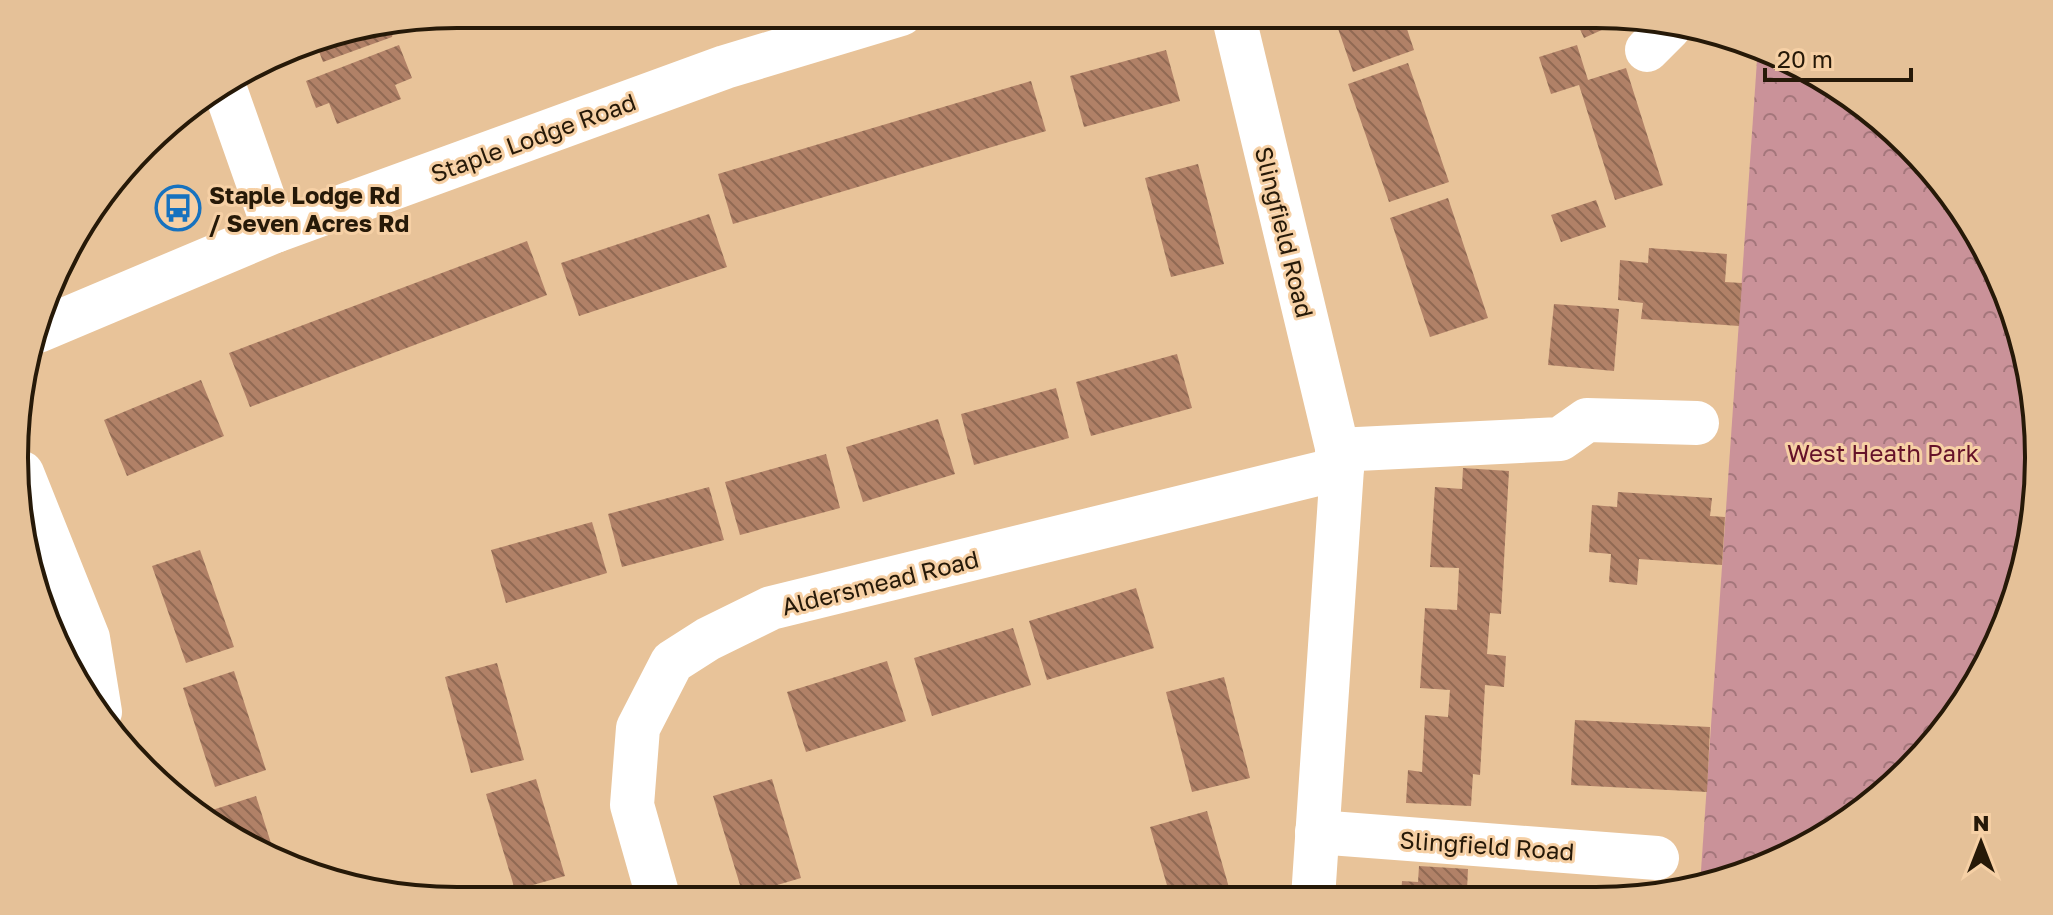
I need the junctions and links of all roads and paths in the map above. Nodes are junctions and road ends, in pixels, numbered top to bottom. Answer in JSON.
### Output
{"nodes":[{"id":1,"x":855,"y":28,"type":"edge"},
{"id":2,"x":1236,"y":28,"type":"edge"},
{"id":3,"x":227,"y":95,"type":"edge"},
{"id":4,"x":275,"y":231,"type":"junction"},
{"id":5,"x":49,"y":326,"type":"edge"},
{"id":6,"x":1697,"y":423,"type":"dead end"},
{"id":7,"x":1340,"y":459,"type":"junction"},
{"id":8,"x":30,"y":492,"type":"edge"},
{"id":9,"x":96,"y":690,"type":"edge"},
{"id":10,"x":1317,"y":832,"type":"junction"},
{"id":11,"x":1657,"y":858,"type":"dead end"},
{"id":12,"x":655,"y":887,"type":"edge"},
{"id":13,"x":1314,"y":887,"type":"edge"}],
"edges":[{"from":1,"to":4,"type":"street","name":"Staple Lodge Road"},
{"from":2,"to":7,"type":"street","name":"Slingfield Road"},
{"from":3,"to":4,"type":"street"},
{"from":4,"to":5,"type":"street","name":"Staple Lodge Road"},
{"from":6,"to":7,"type":"street"},
{"from":7,"to":10,"type":"street","name":"Slingfield Road"},
{"from":7,"to":12,"type":"street","name":"Aldersmead Road"},
{"from":8,"to":9,"type":"street"},
{"from":10,"to":11,"type":"street","name":"Slingfield Road"},
{"from":10,"to":13,"type":"street","name":"Slingfield Road"}]}
